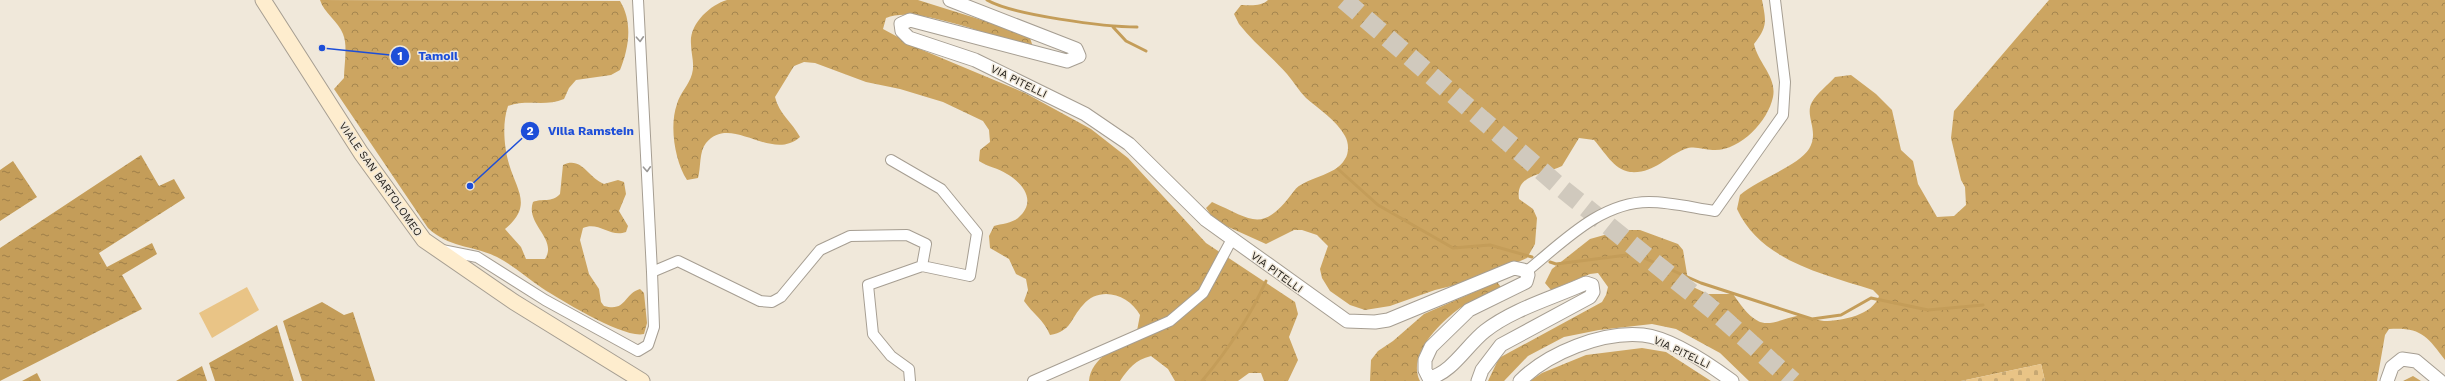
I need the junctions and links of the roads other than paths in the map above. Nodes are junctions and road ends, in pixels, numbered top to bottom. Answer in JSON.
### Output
{"nodes":[{"id":1,"x":262,"y":0,"type":"edge"},
{"id":2,"x":638,"y":0,"type":"edge"},
{"id":3,"x":950,"y":0,"type":"edge"},
{"id":4,"x":1775,"y":0,"type":"edge"},
{"id":5,"x":891,"y":160,"type":"dead end"},
{"id":6,"x":1232,"y":239,"type":"junction"},
{"id":7,"x":433,"y":248,"type":"junction"},
{"id":8,"x":922,"y":266,"type":"junction"},
{"id":9,"x":1526,"y":271,"type":"junction"},
{"id":10,"x":652,"y":272,"type":"junction"},
{"id":11,"x":642,"y":381,"type":"edge"},
{"id":12,"x":910,"y":381,"type":"edge"},
{"id":13,"x":1033,"y":381,"type":"edge"},
{"id":14,"x":1478,"y":381,"type":"edge"},
{"id":15,"x":1520,"y":381,"type":"edge"},
{"id":16,"x":1732,"y":381,"type":"edge"},
{"id":17,"x":2387,"y":381,"type":"edge"},
{"id":18,"x":2440,"y":381,"type":"edge"}],
"edges":[{"from":1,"to":7,"type":"main road","name":"VIALE SAN BARTOLOMEO"},
{"from":2,"to":10,"type":"street","one_way":true},
{"from":3,"to":6,"type":"street","name":"VIA PITELLI"},
{"from":4,"to":9,"type":"street"},
{"from":5,"to":8,"type":"street"},
{"from":6,"to":9,"type":"street","name":"VIA PITELLI"},
{"from":6,"to":13,"type":"street"},
{"from":7,"to":10,"type":"street"},
{"from":7,"to":11,"type":"main road","name":"VIALE SAN BARTOLOMEO"},
{"from":8,"to":10,"type":"street"},
{"from":8,"to":12,"type":"street"},
{"from":9,"to":14,"type":"street"},
{"from":15,"to":16,"type":"street","name":"VIA PITELLI"},
{"from":17,"to":18,"type":"street"}]}
